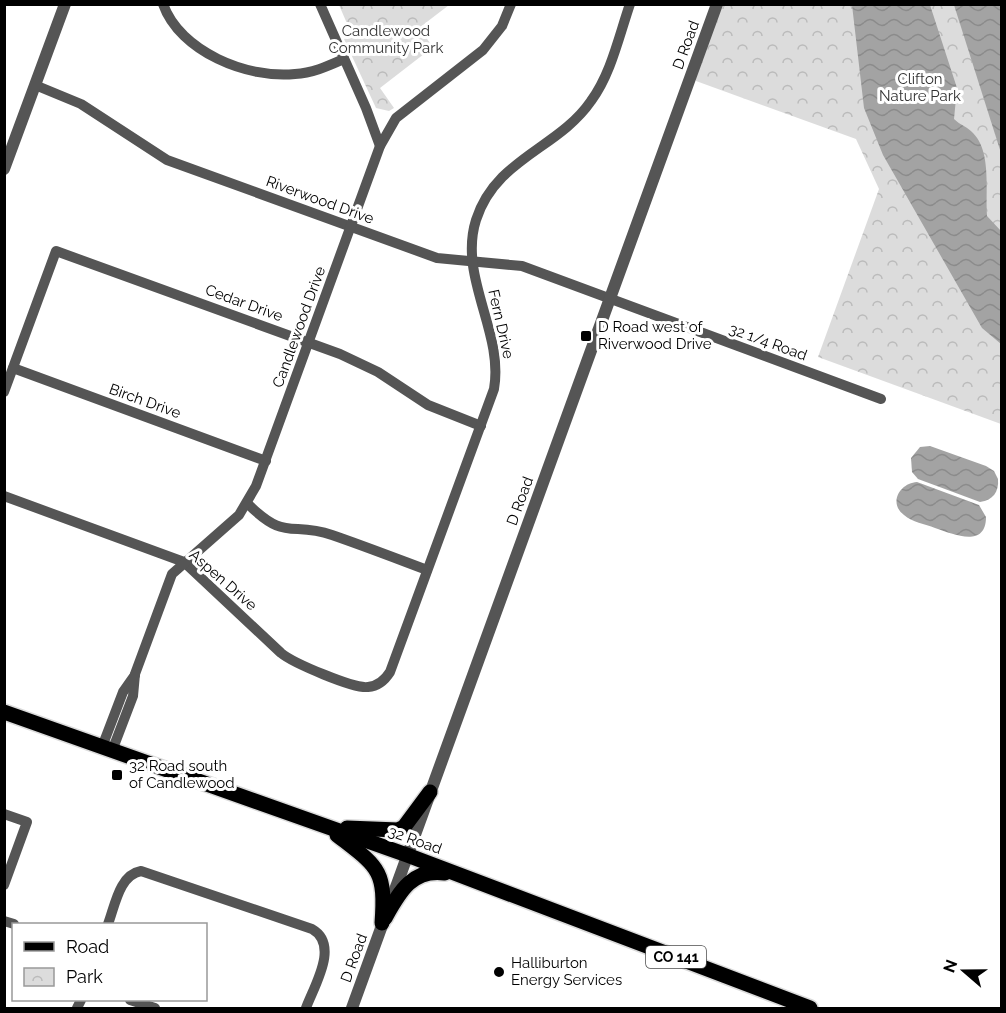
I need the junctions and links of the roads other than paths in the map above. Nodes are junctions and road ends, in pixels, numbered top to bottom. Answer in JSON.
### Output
{"nodes":[{"id":1,"x":65,"y":4,"type":"edge"},
{"id":2,"x":163,"y":4,"type":"edge"},
{"id":3,"x":320,"y":4,"type":"edge"},
{"id":4,"x":512,"y":4,"type":"edge"},
{"id":5,"x":630,"y":4,"type":"edge"},
{"id":6,"x":717,"y":4,"type":"edge"},
{"id":7,"x":344,"y":59,"type":"junction"},
{"id":8,"x":35,"y":85,"type":"junction"},
{"id":9,"x":380,"y":146,"type":"junction"},
{"id":10,"x":4,"y":169,"type":"edge"},
{"id":11,"x":351,"y":227,"type":"junction"},
{"id":12,"x":474,"y":260,"type":"junction"},
{"id":13,"x":611,"y":297,"type":"junction"},
{"id":14,"x":309,"y":343,"type":"junction"},
{"id":15,"x":13,"y":368,"type":"junction"},
{"id":16,"x":4,"y":392,"type":"edge"},
{"id":17,"x":881,"y":399,"type":"dead end"},
{"id":18,"x":481,"y":426,"type":"junction"},
{"id":19,"x":266,"y":461,"type":"junction"},
{"id":20,"x":4,"y":496,"type":"edge"},
{"id":21,"x":248,"y":504,"type":"junction"},
{"id":22,"x":184,"y":562,"type":"junction"},
{"id":23,"x":427,"y":570,"type":"junction"},
{"id":24,"x":377,"y":685,"type":"joint"},
{"id":25,"x":4,"y":712,"type":"edge"},
{"id":26,"x":107,"y":749,"type":"junction"},
{"id":27,"x":430,"y":792,"type":"junction"},
{"id":28,"x":4,"y":814,"type":"edge"},
{"id":29,"x":326,"y":826,"type":"junction"},
{"id":30,"x":407,"y":855,"type":"junction"},
{"id":31,"x":463,"y":876,"type":"junction"},
{"id":32,"x":4,"y":885,"type":"edge"},
{"id":33,"x":108,"y":923,"type":"edge"},
{"id":34,"x":382,"y":923,"type":"junction"},
{"id":35,"x":135,"y":1001,"type":"edge"},
{"id":36,"x":155,"y":1008,"type":"edge"},
{"id":37,"x":306,"y":1008,"type":"edge"},
{"id":38,"x":352,"y":1008,"type":"edge"},
{"id":39,"x":810,"y":1008,"type":"edge"}],
"edges":[{"from":1,"to":8,"type":"street"},
{"from":2,"to":7,"type":"street"},
{"from":3,"to":7,"type":"street"},
{"from":4,"to":9,"type":"street","name":"Candlewood Drive"},
{"from":5,"to":12,"type":"street","name":"Fern Drive"},
{"from":6,"to":13,"type":"street","name":"D Road"},
{"from":7,"to":9,"type":"street"},
{"from":8,"to":10,"type":"street"},
{"from":8,"to":11,"type":"street","name":"Riverwood Drive"},
{"from":9,"to":11,"type":"street","name":"Candlewood Drive"},
{"from":11,"to":12,"type":"street","name":"Riverwood Drive"},
{"from":11,"to":14,"type":"street","name":"Candlewood Drive"},
{"from":12,"to":13,"type":"street","name":"Riverwood Drive"},
{"from":12,"to":18,"type":"street","name":"Fern Drive"},
{"from":13,"to":17,"type":"street","name":"32 1/4 Road"},
{"from":13,"to":27,"type":"street","name":"D Road"},
{"from":14,"to":15,"type":"street","name":"Cedar Drive"},
{"from":14,"to":18,"type":"street","name":"Cedar Drive"},
{"from":14,"to":19,"type":"street","name":"Candlewood Drive"},
{"from":15,"to":16,"type":"street"},
{"from":15,"to":19,"type":"street","name":"Birch Drive"},
{"from":18,"to":23,"type":"street","name":"Fern Drive"},
{"from":19,"to":21,"type":"street","name":"Candlewood Drive"},
{"from":20,"to":22,"type":"street","name":"Aspen Drive"},
{"from":21,"to":22,"type":"street","name":"Candlewood Drive"},
{"from":21,"to":23,"type":"street"},
{"from":22,"to":24,"type":"street","name":"Aspen Drive"},
{"from":22,"to":26,"type":"street","name":"Candlewood Drive"},
{"from":23,"to":24,"type":"street","name":"Fern Drive"},
{"from":25,"to":26,"type":"main road","name":"32 Road","number":"CO 141"},
{"from":26,"to":29,"type":"main road","name":"32 Road","number":"CO 141"},
{"from":27,"to":29,"type":"main road"},
{"from":27,"to":30,"type":"street","name":"D Road"},
{"from":28,"to":32,"type":"street"},
{"from":29,"to":30,"type":"main road","name":"32 Road","number":"CO 141"},
{"from":29,"to":34,"type":"main road"},
{"from":30,"to":31,"type":"main road","name":"32 Road","number":"CO 141"},
{"from":30,"to":34,"type":"street","name":"D Road"},
{"from":31,"to":34,"type":"main road"},
{"from":31,"to":39,"type":"main road","name":"32 Road","number":"CO 141"},
{"from":33,"to":37,"type":"street"},
{"from":34,"to":38,"type":"street","name":"D Road"},
{"from":35,"to":36,"type":"street"}]}
